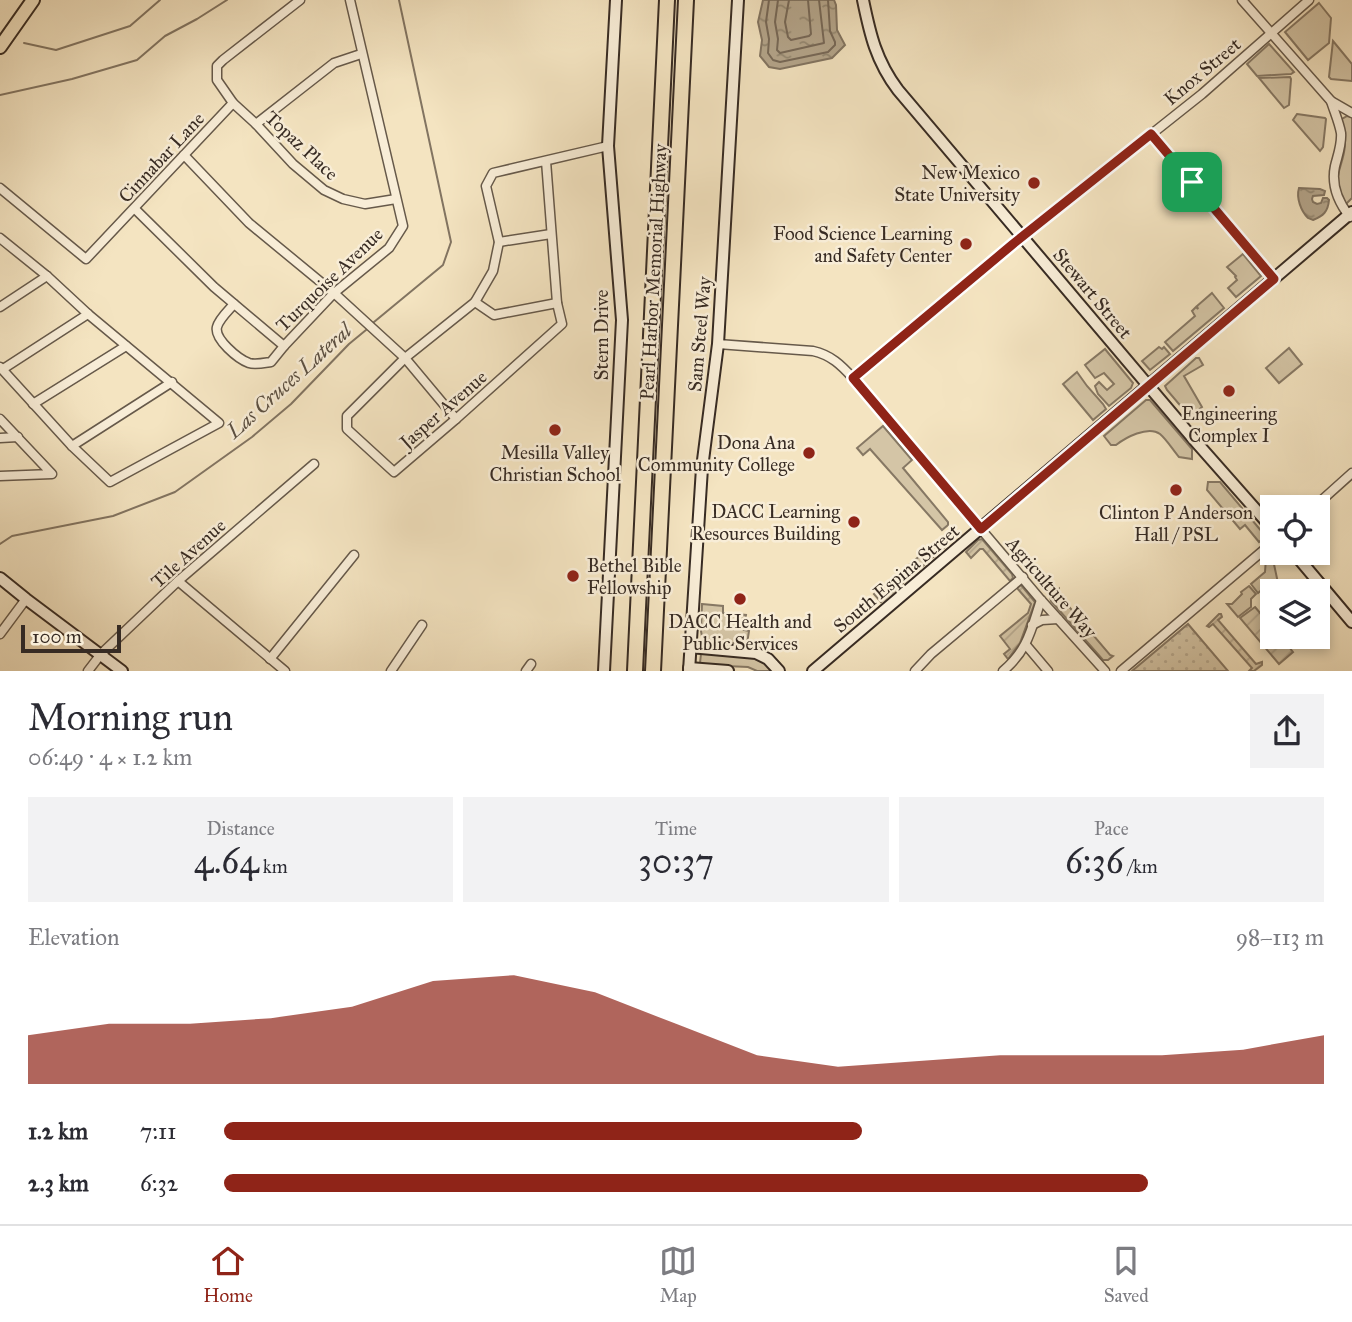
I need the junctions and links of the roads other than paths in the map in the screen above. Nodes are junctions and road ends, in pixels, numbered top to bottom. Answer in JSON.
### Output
{"nodes":[{"id":1,"x":33,"y":0,"type":"edge"},
{"id":2,"x":300,"y":0,"type":"edge"},
{"id":3,"x":350,"y":0,"type":"edge"},
{"id":4,"x":616,"y":0,"type":"edge"},
{"id":5,"x":665,"y":0,"type":"edge"},
{"id":6,"x":686,"y":0,"type":"edge"},
{"id":7,"x":738,"y":0,"type":"edge"},
{"id":8,"x":863,"y":0,"type":"edge"},
{"id":9,"x":1242,"y":0,"type":"edge"},
{"id":10,"x":1309,"y":0,"type":"edge"},
{"id":11,"x":1270,"y":33,"type":"junction"},
{"id":12,"x":0,"y":47,"type":"edge"},
{"id":13,"x":361,"y":54,"type":"junction"},
{"id":14,"x":1331,"y":101,"type":"junction"},
{"id":15,"x":233,"y":103,"type":"junction"},
{"id":16,"x":1352,"y":113,"type":"edge"},
{"id":17,"x":256,"y":124,"type":"junction"},
{"id":18,"x":1151,"y":134,"type":"junction"},
{"id":19,"x":608,"y":146,"type":"junction"},
{"id":20,"x":184,"y":155,"type":"junction"},
{"id":21,"x":546,"y":161,"type":"junction"},
{"id":22,"x":0,"y":188,"type":"edge"},
{"id":23,"x":396,"y":200,"type":"junction"},
{"id":24,"x":135,"y":209,"type":"junction"},
{"id":25,"x":1351,"y":215,"type":"edge"},
{"id":26,"x":551,"y":234,"type":"junction"},
{"id":27,"x":1022,"y":237,"type":"junction"},
{"id":28,"x":0,"y":238,"type":"edge"},
{"id":29,"x":499,"y":242,"type":"junction"},
{"id":30,"x":47,"y":276,"type":"junction"},
{"id":31,"x":1274,"y":279,"type":"junction"},
{"id":32,"x":334,"y":293,"type":"junction"},
{"id":33,"x":2,"y":302,"type":"edge"},
{"id":34,"x":475,"y":302,"type":"junction"},
{"id":35,"x":557,"y":303,"type":"junction"},
{"id":36,"x":234,"y":304,"type":"junction"},
{"id":37,"x":88,"y":314,"type":"junction"},
{"id":38,"x":718,"y":344,"type":"junction"},
{"id":39,"x":126,"y":346,"type":"junction"},
{"id":40,"x":284,"y":346,"type":"junction"},
{"id":41,"x":405,"y":358,"type":"junction"},
{"id":42,"x":1,"y":368,"type":"edge"},
{"id":43,"x":853,"y":378,"type":"junction"},
{"id":44,"x":172,"y":383,"type":"junction"},
{"id":45,"x":1149,"y":386,"type":"junction"},
{"id":46,"x":33,"y":404,"type":"junction"},
{"id":47,"x":0,"y":419,"type":"edge"},
{"id":48,"x":456,"y":419,"type":"junction"},
{"id":49,"x":18,"y":437,"type":"junction"},
{"id":50,"x":0,"y":438,"type":"edge"},
{"id":51,"x":72,"y":446,"type":"junction"},
{"id":52,"x":314,"y":464,"type":"dead end"},
{"id":53,"x":1352,"y":473,"type":"edge"},
{"id":54,"x":0,"y":476,"type":"edge"},
{"id":55,"x":1327,"y":495,"type":"edge"},
{"id":56,"x":1260,"y":515,"type":"edge"},
{"id":57,"x":981,"y":529,"type":"junction"},
{"id":58,"x":1260,"y":553,"type":"edge"},
{"id":59,"x":354,"y":555,"type":"dead end"},
{"id":60,"x":1304,"y":565,"type":"edge"},
{"id":61,"x":1023,"y":577,"type":"junction"},
{"id":62,"x":0,"y":578,"type":"edge"},
{"id":63,"x":178,"y":581,"type":"junction"},
{"id":64,"x":26,"y":599,"type":"junction"},
{"id":65,"x":1041,"y":600,"type":"junction"},
{"id":66,"x":1058,"y":619,"type":"junction"},
{"id":67,"x":1352,"y":622,"type":"edge"},
{"id":68,"x":422,"y":625,"type":"dead end"},
{"id":69,"x":1032,"y":625,"type":"junction"},
{"id":70,"x":0,"y":634,"type":"edge"},
{"id":71,"x":1026,"y":645,"type":"junction"},
{"id":72,"x":691,"y":647,"type":"junction"},
{"id":73,"x":101,"y":654,"type":"junction"},
{"id":74,"x":270,"y":659,"type":"junction"},
{"id":75,"x":689,"y":670,"type":"edge"},
{"id":76,"x":88,"y":671,"type":"edge"},
{"id":77,"x":122,"y":671,"type":"edge"},
{"id":78,"x":285,"y":671,"type":"edge"},
{"id":79,"x":391,"y":671,"type":"edge"},
{"id":80,"x":604,"y":671,"type":"edge"},
{"id":81,"x":635,"y":671,"type":"edge"},
{"id":82,"x":653,"y":671,"type":"edge"},
{"id":83,"x":728,"y":671,"type":"edge"},
{"id":84,"x":779,"y":671,"type":"edge"},
{"id":85,"x":813,"y":671,"type":"edge"},
{"id":86,"x":915,"y":671,"type":"edge"},
{"id":87,"x":1003,"y":671,"type":"edge"},
{"id":88,"x":1048,"y":671,"type":"edge"},
{"id":89,"x":1105,"y":671,"type":"edge"},
{"id":90,"x":1121,"y":671,"type":"edge"}],
"edges":[{"from":1,"to":12,"type":"main road"},
{"from":2,"to":15,"type":"street"},
{"from":3,"to":13,"type":"street","name":"Turquoise Avenue"},
{"from":4,"to":19,"type":"street","name":"Stern Drive"},
{"from":5,"to":81,"type":"highway","name":"Pearl Harbor Memorial Highway"},
{"from":6,"to":82,"type":"highway","name":"Pearl Harbor Memorial Highway"},
{"from":7,"to":38,"type":"street","name":"Sam Steel Way"},
{"from":8,"to":27,"type":"street","name":"Stewart Street"},
{"from":9,"to":11,"type":"street"},
{"from":10,"to":11,"type":"street","name":"Knox Street"},
{"from":11,"to":14,"type":"street"},
{"from":11,"to":18,"type":"street","name":"Knox Street"},
{"from":13,"to":17,"type":"street"},
{"from":13,"to":23,"type":"street","name":"Turquoise Avenue"},
{"from":14,"to":16,"type":"street"},
{"from":14,"to":25,"type":"street"},
{"from":15,"to":17,"type":"street","name":"Topaz Place"},
{"from":15,"to":20,"type":"street","name":"Cinnabar Lane"},
{"from":17,"to":23,"type":"street","name":"Topaz Place"},
{"from":18,"to":27,"type":"street","name":"Knox Street"},
{"from":18,"to":31,"type":"street"},
{"from":19,"to":21,"type":"street","name":"Jasper Avenue"},
{"from":19,"to":80,"type":"street","name":"Stern Drive"},
{"from":20,"to":24,"type":"street","name":"Cinnabar Lane"},
{"from":20,"to":32,"type":"street"},
{"from":21,"to":26,"type":"street","name":"Jasper Avenue"},
{"from":21,"to":29,"type":"street","name":"Jasper Avenue"},
{"from":22,"to":24,"type":"street","name":"Cinnabar Lane"},
{"from":23,"to":32,"type":"street","name":"Turquoise Avenue"},
{"from":24,"to":36,"type":"street","name":"Turquoise Avenue"},
{"from":25,"to":31,"type":"street","name":"South Espina Street"},
{"from":26,"to":29,"type":"street"},
{"from":26,"to":35,"type":"street","name":"Jasper Avenue"},
{"from":27,"to":43,"type":"street","name":"Knox Street"},
{"from":27,"to":45,"type":"street","name":"Stewart Street"},
{"from":28,"to":30,"type":"street"},
{"from":29,"to":34,"type":"street","name":"Jasper Avenue"},
{"from":30,"to":33,"type":"street"},
{"from":30,"to":37,"type":"street"},
{"from":31,"to":45,"type":"street","name":"South Espina Street"},
{"from":32,"to":40,"type":"street","name":"Turquoise Avenue"},
{"from":32,"to":41,"type":"street"},
{"from":34,"to":35,"type":"street"},
{"from":34,"to":41,"type":"street","name":"Jasper Avenue"},
{"from":35,"to":48,"type":"street","name":"Jasper Avenue"},
{"from":36,"to":40,"type":"street","name":"Turquoise Avenue"},
{"from":36,"to":40,"type":"street"},
{"from":37,"to":39,"type":"street"},
{"from":37,"to":42,"type":"street"},
{"from":38,"to":43,"type":"street","name":"Agriculture Way"},
{"from":38,"to":72,"type":"street","name":"Sam Steel Way"},
{"from":39,"to":44,"type":"street"},
{"from":39,"to":46,"type":"street"},
{"from":41,"to":48,"type":"street"},
{"from":41,"to":48,"type":"street","name":"Jasper Avenue"},
{"from":42,"to":46,"type":"street"},
{"from":43,"to":57,"type":"street","name":"Agriculture Way"},
{"from":44,"to":51,"type":"street"},
{"from":44,"to":51,"type":"street"},
{"from":45,"to":56,"type":"street","name":"Stewart Street"},
{"from":45,"to":57,"type":"street","name":"South Espina Street"},
{"from":46,"to":51,"type":"street"},
{"from":47,"to":49,"type":"street"},
{"from":49,"to":50,"type":"street"},
{"from":49,"to":54,"type":"street"},
{"from":52,"to":63,"type":"street","name":"Tile Avenue"},
{"from":53,"to":55,"type":"street"},
{"from":57,"to":61,"type":"street","name":"Agriculture Way"},
{"from":57,"to":85,"type":"street","name":"South Espina Street"},
{"from":58,"to":90,"type":"street"},
{"from":59,"to":74,"type":"street"},
{"from":60,"to":67,"type":"street"},
{"from":61,"to":65,"type":"street","name":"Agriculture Way"},
{"from":61,"to":86,"type":"street"},
{"from":62,"to":64,"type":"street"},
{"from":63,"to":73,"type":"street","name":"Tile Avenue"},
{"from":63,"to":74,"type":"street"},
{"from":64,"to":70,"type":"street"},
{"from":64,"to":73,"type":"street"},
{"from":65,"to":66,"type":"street","name":"Agriculture Way"},
{"from":65,"to":69,"type":"street"},
{"from":66,"to":69,"type":"street"},
{"from":66,"to":89,"type":"street","name":"Agriculture Way"},
{"from":68,"to":79,"type":"street"},
{"from":69,"to":71,"type":"street"},
{"from":71,"to":87,"type":"street"},
{"from":71,"to":88,"type":"street"},
{"from":72,"to":75,"type":"street","name":"Sam Steel Way"},
{"from":72,"to":84,"type":"street"},
{"from":73,"to":76,"type":"street","name":"Tile Avenue"},
{"from":73,"to":77,"type":"street"},
{"from":74,"to":78,"type":"street"},
{"from":75,"to":83,"type":"street"}]}
